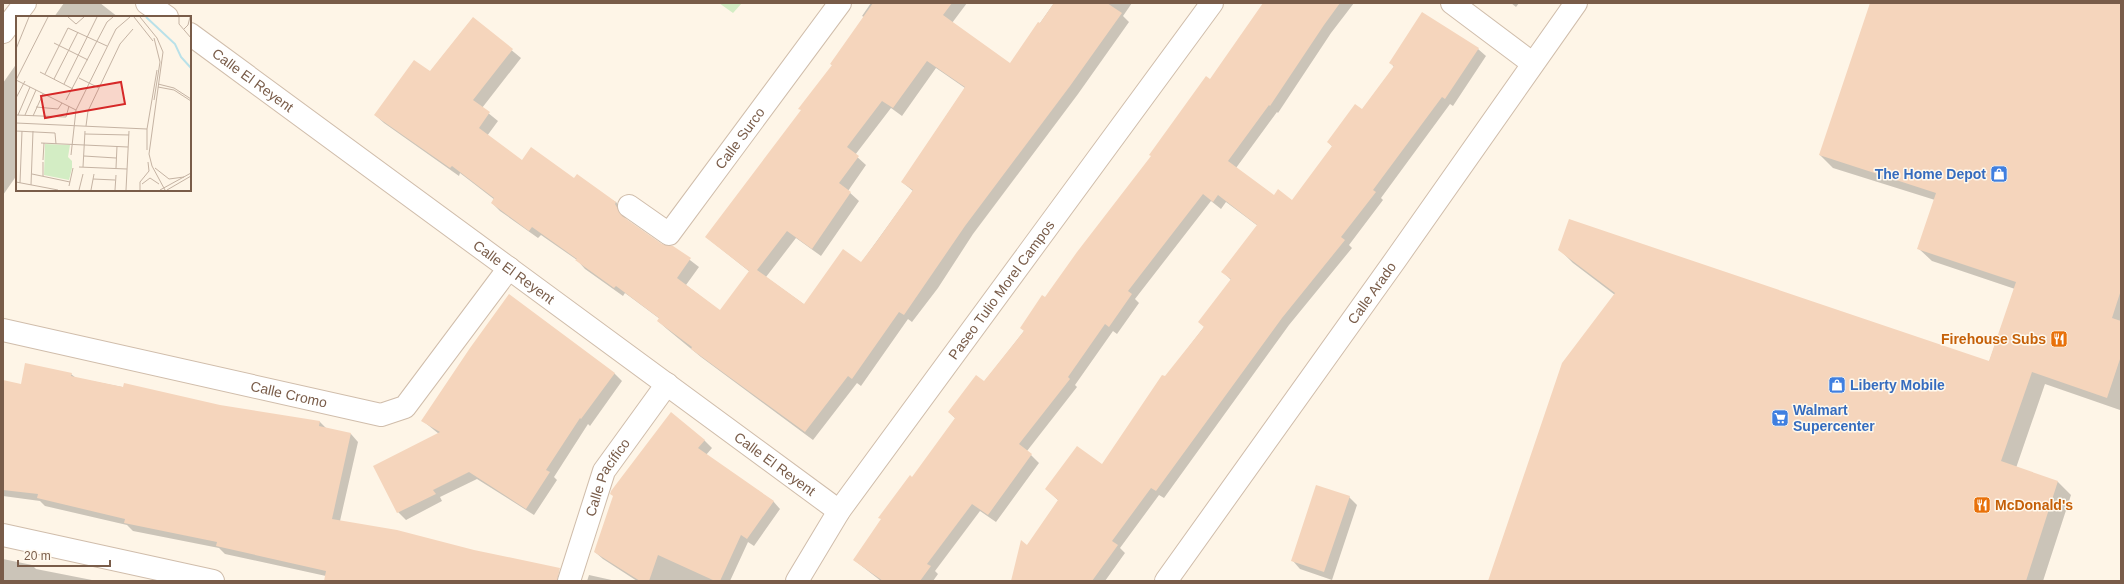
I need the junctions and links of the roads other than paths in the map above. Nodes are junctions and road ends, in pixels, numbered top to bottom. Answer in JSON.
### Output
{"nodes":[{"id":1,"x":25,"y":3,"type":"edge"},
{"id":2,"x":147,"y":3,"type":"edge"},
{"id":3,"x":840,"y":3,"type":"edge"},
{"id":4,"x":1212,"y":3,"type":"edge"},
{"id":5,"x":1452,"y":3,"type":"edge"},
{"id":6,"x":1576,"y":3,"type":"edge"},
{"id":7,"x":166,"y":16,"type":"edge"},
{"id":8,"x":3,"y":32,"type":"edge"},
{"id":9,"x":191,"y":35,"type":"edge"},
{"id":10,"x":1532,"y":63,"type":"junction"},
{"id":11,"x":629,"y":206,"type":"dead end"},
{"id":12,"x":509,"y":268,"type":"junction"},
{"id":13,"x":3,"y":330,"type":"edge"},
{"id":14,"x":667,"y":384,"type":"junction"},
{"id":15,"x":839,"y":510,"type":"junction"},
{"id":16,"x":3,"y":535,"type":"edge"},
{"id":17,"x":213,"y":581,"type":"edge"},
{"id":18,"x":569,"y":581,"type":"edge"},
{"id":19,"x":797,"y":581,"type":"edge"},
{"id":20,"x":1166,"y":581,"type":"edge"}],
"edges":[{"from":1,"to":8,"type":"street"},
{"from":2,"to":7,"type":"street"},
{"from":3,"to":11,"type":"street","name":"Calle Surco"},
{"from":4,"to":15,"type":"street","name":"Paseo Tulio Morel Campos"},
{"from":5,"to":10,"type":"street"},
{"from":6,"to":10,"type":"street","name":"Calle Arado"},
{"from":9,"to":12,"type":"street","name":"Calle El Reyent"},
{"from":10,"to":20,"type":"street","name":"Calle Arado"},
{"from":12,"to":13,"type":"street","name":"Calle Cromo"},
{"from":12,"to":14,"type":"street","name":"Calle El Reyent"},
{"from":14,"to":15,"type":"street","name":"Calle El Reyent"},
{"from":14,"to":18,"type":"street","name":"Calle Pacífico"},
{"from":15,"to":19,"type":"street","name":"Paseo Tulio Morel Campos"},
{"from":16,"to":17,"type":"street"}]}
